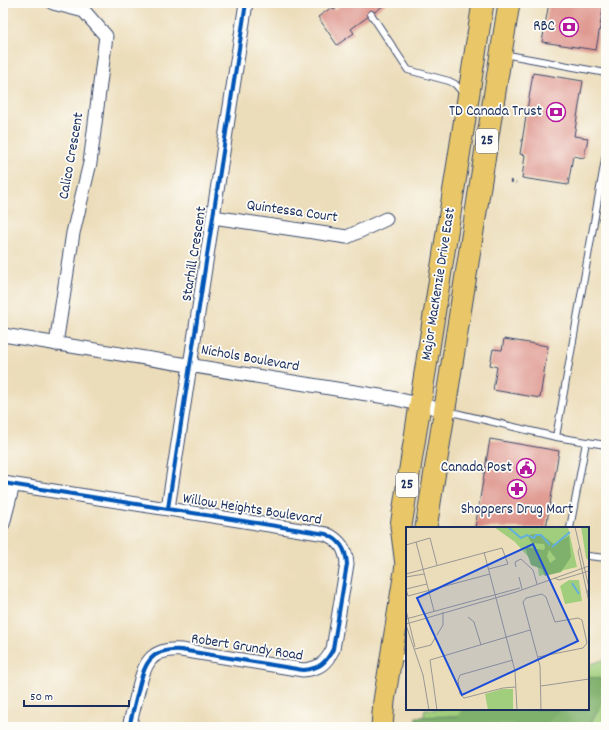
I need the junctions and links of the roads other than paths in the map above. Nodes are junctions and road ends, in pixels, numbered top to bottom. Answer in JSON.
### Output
{"nodes":[{"id":1,"x":53,"y":3,"type":"edge"},
{"id":2,"x":246,"y":3,"type":"edge"},
{"id":3,"x":483,"y":3,"type":"edge"},
{"id":4,"x":509,"y":3,"type":"edge"},
{"id":5,"x":371,"y":14,"type":"dead end"},
{"id":6,"x":501,"y":54,"type":"junction"},
{"id":7,"x":606,"y":73,"type":"edge"},
{"id":8,"x":480,"y":106,"type":"junction"},
{"id":9,"x":606,"y":154,"type":"edge"},
{"id":10,"x":213,"y":217,"type":"junction"},
{"id":11,"x":386,"y":219,"type":"dead end"},
{"id":12,"x":3,"y":335,"type":"edge"},
{"id":13,"x":56,"y":344,"type":"junction"},
{"id":14,"x":189,"y":365,"type":"junction"},
{"id":15,"x":419,"y":404,"type":"junction"},
{"id":16,"x":444,"y":410,"type":"junction"},
{"id":17,"x":556,"y":437,"type":"junction"},
{"id":18,"x":586,"y":442,"type":"junction"},
{"id":19,"x":606,"y":445,"type":"edge"},
{"id":20,"x":8,"y":484,"type":"edge"},
{"id":21,"x":168,"y":508,"type":"junction"},
{"id":22,"x":3,"y":524,"type":"edge"},
{"id":23,"x":426,"y":527,"type":"edge"},
{"id":24,"x":570,"y":527,"type":"edge"},
{"id":25,"x":346,"y":554,"type":"joint"},
{"id":26,"x":589,"y":556,"type":"edge"},
{"id":27,"x":406,"y":558,"type":"edge"},
{"id":28,"x":606,"y":558,"type":"edge"},
{"id":29,"x":406,"y":577,"type":"edge"},
{"id":30,"x":400,"y":657,"type":"edge"},
{"id":31,"x":129,"y":727,"type":"edge"},
{"id":32,"x":382,"y":727,"type":"edge"}],
"edges":[{"from":1,"to":13,"type":"street","name":"Calico Crescent"},
{"from":2,"to":10,"type":"street","name":"Starhill Crescent"},
{"from":3,"to":8,"type":"main road","name":"Major MacKenzie Drive East","number":"25"},
{"from":4,"to":6,"type":"main road","name":"Major MacKenzie Drive East","number":"25"},
{"from":5,"to":8,"type":"lane"},
{"from":6,"to":7,"type":"lane"},
{"from":6,"to":8,"type":"main road","name":"Major MacKenzie Drive East","number":"25"},
{"from":8,"to":15,"type":"main road","name":"Major MacKenzie Drive East","number":"25"},
{"from":8,"to":16,"type":"main road","name":"Major MacKenzie Drive East","number":"25"},
{"from":9,"to":17,"type":"lane"},
{"from":10,"to":11,"type":"street","name":"Quintessa Court"},
{"from":10,"to":14,"type":"street","name":"Starhill Crescent"},
{"from":12,"to":13,"type":"street","name":"Nichols Boulevard"},
{"from":13,"to":14,"type":"street","name":"Nichols Boulevard"},
{"from":14,"to":15,"type":"street","name":"Nichols Boulevard"},
{"from":14,"to":21,"type":"street","name":"Starhill Crescent"},
{"from":15,"to":16,"type":"street","name":"Nichols Boulevard"},
{"from":15,"to":27,"type":"main road","name":"Major MacKenzie Drive East","number":"25"},
{"from":16,"to":17,"type":"lane"},
{"from":16,"to":23,"type":"main road","name":"Major MacKenzie Drive East","number":"25"},
{"from":17,"to":18,"type":"lane"},
{"from":18,"to":19,"type":"lane"},
{"from":18,"to":24,"type":"lane"},
{"from":20,"to":21,"type":"street","name":"Willow Heights Boulevard"},
{"from":20,"to":22,"type":"street"},
{"from":21,"to":25,"type":"street","name":"Willow Heights Boulevard"},
{"from":25,"to":31,"type":"street","name":"Robert Grundy Road"},
{"from":26,"to":28,"type":"lane"},
{"from":29,"to":30,"type":"main road","name":"Major MacKenzie Drive East","number":"25"},
{"from":30,"to":32,"type":"main road","name":"Major MacKenzie Drive East","number":"25"}]}
